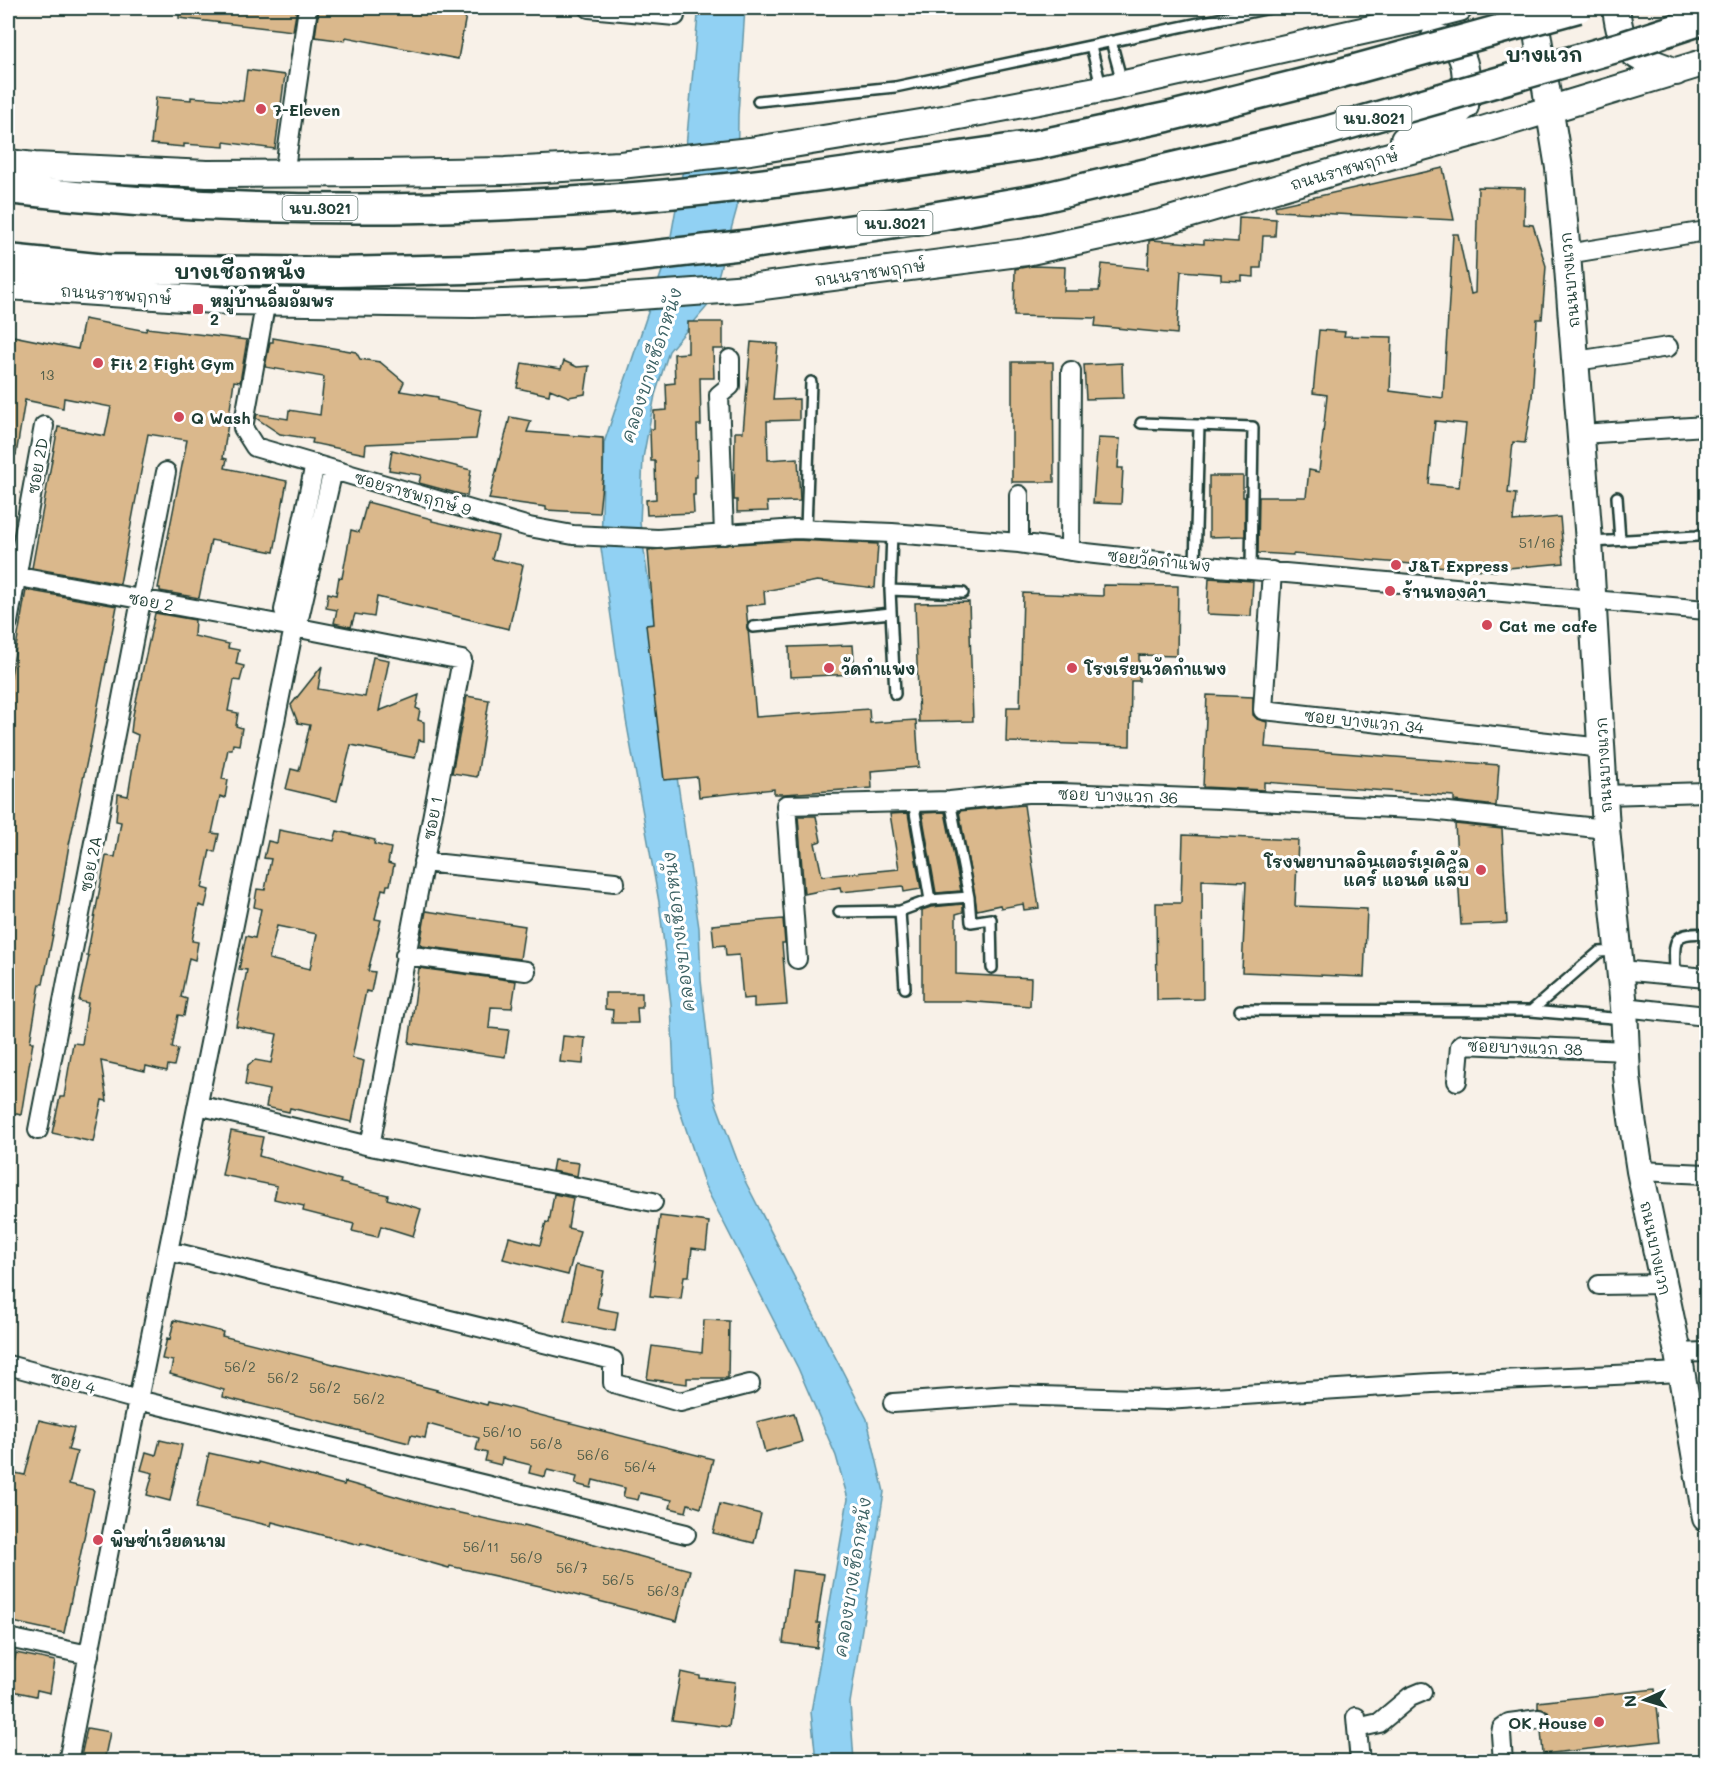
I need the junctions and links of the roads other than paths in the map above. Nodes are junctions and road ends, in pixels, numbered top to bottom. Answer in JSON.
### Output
{"nodes":[{"id":1,"x":308,"y":8,"type":"edge"},
{"id":2,"x":589,"y":8,"type":"edge"},
{"id":3,"x":1270,"y":8,"type":"edge"},
{"id":4,"x":1459,"y":8,"type":"edge"},
{"id":5,"x":1533,"y":8,"type":"edge"},
{"id":6,"x":1578,"y":8,"type":"edge"},
{"id":7,"x":1616,"y":8,"type":"edge"},
{"id":8,"x":1421,"y":12,"type":"edge"},
{"id":9,"x":675,"y":16,"type":"dead end"},
{"id":10,"x":1707,"y":19,"type":"edge"},
{"id":11,"x":1321,"y":40,"type":"junction"},
{"id":12,"x":1111,"y":41,"type":"junction"},
{"id":13,"x":1091,"y":45,"type":"junction"},
{"id":14,"x":1707,"y":62,"type":"edge"},
{"id":15,"x":1676,"y":72,"type":"junction"},
{"id":16,"x":1112,"y":86,"type":"junction"},
{"id":17,"x":759,"y":100,"type":"dead end"},
{"id":18,"x":1550,"y":109,"type":"junction"},
{"id":19,"x":8,"y":163,"type":"edge"},
{"id":20,"x":1350,"y":167,"type":"junction"},
{"id":21,"x":284,"y":175,"type":"junction"},
{"id":22,"x":8,"y":189,"type":"edge"},
{"id":23,"x":1707,"y":231,"type":"edge"},
{"id":24,"x":1567,"y":254,"type":"junction"},
{"id":25,"x":8,"y":259,"type":"edge"},
{"id":26,"x":8,"y":286,"type":"edge"},
{"id":27,"x":266,"y":300,"type":"junction"},
{"id":28,"x":1668,"y":347,"type":"dead end"},
{"id":29,"x":730,"y":359,"type":"dead end"},
{"id":30,"x":1576,"y":362,"type":"junction"},
{"id":31,"x":1071,"y":371,"type":"dead end"},
{"id":32,"x":811,"y":382,"type":"dead end"},
{"id":33,"x":1141,"y":423,"type":"dead end"},
{"id":34,"x":1199,"y":425,"type":"junction"},
{"id":35,"x":44,"y":426,"type":"dead end"},
{"id":36,"x":1707,"y":426,"type":"edge"},
{"id":37,"x":1581,"y":434,"type":"junction"},
{"id":38,"x":315,"y":464,"type":"junction"},
{"id":39,"x":333,"y":470,"type":"junction"},
{"id":40,"x":166,"y":472,"type":"dead end"},
{"id":41,"x":1019,"y":495,"type":"dead end"},
{"id":42,"x":1617,"y":497,"type":"dead end"},
{"id":43,"x":806,"y":529,"type":"junction"},
{"id":44,"x":892,"y":533,"type":"junction"},
{"id":45,"x":1707,"y":533,"type":"edge"},
{"id":46,"x":724,"y":535,"type":"junction"},
{"id":47,"x":1620,"y":540,"type":"junction"},
{"id":48,"x":1589,"y":542,"type":"junction"},
{"id":49,"x":1019,"y":543,"type":"junction"},
{"id":50,"x":1070,"y":551,"type":"junction"},
{"id":51,"x":1195,"y":565,"type":"junction"},
{"id":52,"x":1251,"y":569,"type":"junction"},
{"id":53,"x":1272,"y":571,"type":"junction"},
{"id":54,"x":12,"y":576,"type":"edge"},
{"id":55,"x":890,"y":590,"type":"junction"},
{"id":56,"x":963,"y":593,"type":"dead end"},
{"id":57,"x":143,"y":599,"type":"junction"},
{"id":58,"x":1593,"y":600,"type":"junction"},
{"id":59,"x":1707,"y":610,"type":"edge"},
{"id":60,"x":891,"y":613,"type":"junction"},
{"id":61,"x":8,"y":622,"type":"edge"},
{"id":62,"x":294,"y":627,"type":"junction"},
{"id":63,"x":753,"y":627,"type":"dead end"},
{"id":64,"x":895,"y":694,"type":"dead end"},
{"id":65,"x":1602,"y":748,"type":"junction"},
{"id":66,"x":1707,"y":792,"type":"edge"},
{"id":67,"x":1605,"y":795,"type":"junction"},
{"id":68,"x":913,"y":801,"type":"junction"},
{"id":69,"x":950,"y":801,"type":"junction"},
{"id":70,"x":1605,"y":828,"type":"junction"},
{"id":71,"x":423,"y":862,"type":"junction"},
{"id":72,"x":615,"y":882,"type":"dead end"},
{"id":73,"x":969,"y":897,"type":"junction"},
{"id":74,"x":930,"y":900,"type":"junction"},
{"id":75,"x":900,"y":911,"type":"junction"},
{"id":76,"x":839,"y":912,"type":"dead end"},
{"id":77,"x":1707,"y":934,"type":"edge"},
{"id":78,"x":405,"y":955,"type":"junction"},
{"id":79,"x":797,"y":960,"type":"dead end"},
{"id":80,"x":1620,"y":960,"type":"junction"},
{"id":81,"x":992,"y":968,"type":"dead end"},
{"id":82,"x":526,"y":971,"type":"dead end"},
{"id":83,"x":1675,"y":975,"type":"junction"},
{"id":84,"x":1707,"y":978,"type":"edge"},
{"id":85,"x":905,"y":988,"type":"dead end"},
{"id":86,"x":1239,"y":1010,"type":"dead end"},
{"id":87,"x":1531,"y":1011,"type":"junction"},
{"id":88,"x":1624,"y":1013,"type":"junction"},
{"id":89,"x":1707,"y":1016,"type":"edge"},
{"id":90,"x":1626,"y":1051,"type":"junction"},
{"id":91,"x":1457,"y":1081,"type":"dead end"},
{"id":92,"x":198,"y":1105,"type":"junction"},
{"id":93,"x":38,"y":1130,"type":"dead end"},
{"id":94,"x":370,"y":1146,"type":"junction"},
{"id":95,"x":1640,"y":1171,"type":"junction"},
{"id":96,"x":1707,"y":1174,"type":"edge"},
{"id":97,"x":653,"y":1202,"type":"dead end"},
{"id":98,"x":169,"y":1251,"type":"junction"},
{"id":99,"x":1663,"y":1284,"type":"junction"},
{"id":100,"x":1599,"y":1285,"type":"dead end"},
{"id":101,"x":1707,"y":1352,"type":"edge"},
{"id":102,"x":1680,"y":1363,"type":"junction"},
{"id":103,"x":8,"y":1365,"type":"edge"},
{"id":104,"x":750,"y":1384,"type":"dead end"},
{"id":105,"x":138,"y":1400,"type":"junction"},
{"id":106,"x":892,"y":1403,"type":"dead end"},
{"id":107,"x":1701,"y":1455,"type":"edge"},
{"id":108,"x":1707,"y":1518,"type":"edge"},
{"id":109,"x":686,"y":1534,"type":"dead end"},
{"id":110,"x":8,"y":1638,"type":"edge"},
{"id":111,"x":89,"y":1655,"type":"junction"},
{"id":112,"x":1422,"y":1692,"type":"dead end"},
{"id":113,"x":1539,"y":1719,"type":"dead end"},
{"id":114,"x":68,"y":1761,"type":"edge"},
{"id":115,"x":1360,"y":1761,"type":"edge"},
{"id":116,"x":1503,"y":1761,"type":"edge"}],
"edges":[{"from":1,"to":21,"type":"street"},
{"from":2,"to":9,"type":"street"},
{"from":3,"to":12,"type":"lane"},
{"from":4,"to":8,"type":"main road","number":"นบ.3021"},
{"from":5,"to":18,"type":"main road","name":"ถนนบางแวก"},
{"from":6,"to":22,"type":"main road","number":"นบ.3021","bridge":true},
{"from":7,"to":15,"type":"main road"},
{"from":8,"to":11,"type":"main road","number":"นบ.3021"},
{"from":10,"to":25,"type":"main road","name":"ถนนราชพฤกษ์","number":"นบ.3021","bridge":true},
{"from":11,"to":16,"type":"main road","number":"นบ.3021"},
{"from":11,"to":20,"type":"main road"},
{"from":12,"to":13,"type":"lane"},
{"from":12,"to":16,"type":"lane"},
{"from":13,"to":16,"type":"lane"},
{"from":13,"to":17,"type":"lane"},
{"from":14,"to":15,"type":"main road","name":"ถนนราชพฤกษ์","number":"นบ.3021"},
{"from":15,"to":18,"type":"main road","name":"ถนนราชพฤกษ์","number":"นบ.3021"},
{"from":16,"to":21,"type":"main road","number":"นบ.3021"},
{"from":18,"to":20,"type":"main road","name":"ถนนราชพฤกษ์","number":"นบ.3021"},
{"from":18,"to":24,"type":"main road","name":"ถนนบางแวก"},
{"from":19,"to":21,"type":"main road","number":"นบ.3021"},
{"from":20,"to":27,"type":"main road","name":"ถนนราชพฤกษ์","number":"นบ.3021"},
{"from":23,"to":24,"type":"street"},
{"from":24,"to":30,"type":"main road","name":"ถนนบางแวก"},
{"from":26,"to":27,"type":"main road","name":"ถนนราชพฤกษ์","number":"นบ.3021"},
{"from":27,"to":38,"type":"street","name":"ซอยราชพฤกษ์ 9"},
{"from":28,"to":30,"type":"street"},
{"from":29,"to":46,"type":"street"},
{"from":30,"to":37,"type":"main road","name":"ถนนบางแวก"},
{"from":31,"to":50,"type":"street"},
{"from":32,"to":43,"type":"lane"},
{"from":33,"to":34,"type":"lane"},
{"from":34,"to":51,"type":"lane"},
{"from":34,"to":52,"type":"lane"},
{"from":35,"to":54,"type":"street","name":"ซอย 2D"},
{"from":36,"to":37,"type":"street"},
{"from":37,"to":48,"type":"main road","name":"ถนนบางแวก"},
{"from":38,"to":39,"type":"street","name":"ซอยราชพฤกษ์ 9"},
{"from":38,"to":62,"type":"street"},
{"from":39,"to":46,"type":"street","name":"ซอยราชพฤกษ์ 9"},
{"from":39,"to":62,"type":"street"},
{"from":40,"to":57,"type":"street","name":"ซอย 2A"},
{"from":41,"to":49,"type":"street"},
{"from":42,"to":47,"type":"lane"},
{"from":43,"to":44,"type":"street","name":"ซอยวัดกำแพง"},
{"from":43,"to":46,"type":"street","name":"ซอยวัดกำแพง"},
{"from":44,"to":49,"type":"street","name":"ซอยวัดกำแพง"},
{"from":44,"to":55,"type":"lane"},
{"from":45,"to":47,"type":"lane"},
{"from":47,"to":48,"type":"lane"},
{"from":48,"to":58,"type":"main road","name":"ถนนบางแวก"},
{"from":49,"to":50,"type":"street","name":"ซอยวัดกำแพง"},
{"from":50,"to":51,"type":"street","name":"ซอยวัดกำแพง"},
{"from":51,"to":52,"type":"street","name":"ซอยวัดกำแพง"},
{"from":52,"to":53,"type":"street","name":"ซอยวัดกำแพง"},
{"from":53,"to":58,"type":"street","name":"ซอยวัดกำแพง"},
{"from":53,"to":65,"type":"street","name":"ซอย บางแวก 34"},
{"from":54,"to":57,"type":"street","name":"ซอย 2"},
{"from":54,"to":61,"type":"street","name":"ซอย 2D"},
{"from":55,"to":56,"type":"lane"},
{"from":55,"to":60,"type":"lane"},
{"from":57,"to":62,"type":"street","name":"ซอย 2"},
{"from":57,"to":93,"type":"street","name":"ซอย 2A"},
{"from":58,"to":59,"type":"street","name":"ซอยวัดกำแพง"},
{"from":58,"to":65,"type":"main road","name":"ถนนบางแวก"},
{"from":60,"to":63,"type":"lane"},
{"from":60,"to":64,"type":"lane"},
{"from":62,"to":71,"type":"street","name":"ซอย 1"},
{"from":62,"to":92,"type":"street"},
{"from":65,"to":67,"type":"main road","name":"ถนนบางแวก"},
{"from":66,"to":67,"type":"street"},
{"from":67,"to":70,"type":"main road","name":"ถนนบางแวก"},
{"from":68,"to":69,"type":"street","name":"ซอย บางแวก 36"},
{"from":68,"to":74,"type":"lane"},
{"from":68,"to":79,"type":"street","name":"ซอย บางแวก 36"},
{"from":69,"to":70,"type":"street","name":"ซอย บางแวก 36"},
{"from":69,"to":73,"type":"lane"},
{"from":70,"to":80,"type":"main road","name":"ถนนบางแวก"},
{"from":71,"to":72,"type":"street"},
{"from":71,"to":78,"type":"street","name":"ซอย 1"},
{"from":73,"to":74,"type":"lane"},
{"from":73,"to":81,"type":"lane"},
{"from":74,"to":75,"type":"lane"},
{"from":75,"to":76,"type":"lane"},
{"from":75,"to":85,"type":"lane"},
{"from":77,"to":83,"type":"lane"},
{"from":78,"to":82,"type":"street"},
{"from":78,"to":94,"type":"street","name":"ซอย 1"},
{"from":80,"to":83,"type":"street"},
{"from":80,"to":87,"type":"lane"},
{"from":80,"to":88,"type":"main road","name":"ถนนบางแวก"},
{"from":83,"to":84,"type":"street"},
{"from":86,"to":87,"type":"lane"},
{"from":87,"to":88,"type":"lane"},
{"from":88,"to":89,"type":"street"},
{"from":88,"to":90,"type":"main road","name":"ถนนบางแวก"},
{"from":90,"to":91,"type":"street","name":"ซอยบางแวก 38"},
{"from":90,"to":95,"type":"main road","name":"ถนนบางแวก"},
{"from":92,"to":94,"type":"street"},
{"from":92,"to":98,"type":"street"},
{"from":94,"to":97,"type":"street"},
{"from":95,"to":96,"type":"street"},
{"from":95,"to":99,"type":"main road","name":"ถนนบางแวก"},
{"from":98,"to":104,"type":"street"},
{"from":98,"to":105,"type":"street"},
{"from":99,"to":100,"type":"street"},
{"from":99,"to":102,"type":"main road","name":"ถนนบางแวก"},
{"from":101,"to":102,"type":"street"},
{"from":102,"to":106,"type":"street"},
{"from":102,"to":107,"type":"main road","name":"ถนนบางแวก"},
{"from":103,"to":105,"type":"street","name":"ซอย 4"},
{"from":105,"to":109,"type":"street","name":"ซอย 4"},
{"from":105,"to":111,"type":"street"},
{"from":107,"to":108,"type":"main road","name":"ถนนบางแวก"},
{"from":110,"to":111,"type":"street"},
{"from":111,"to":114,"type":"street"},
{"from":112,"to":115,"type":"street"},
{"from":113,"to":116,"type":"street"}]}
